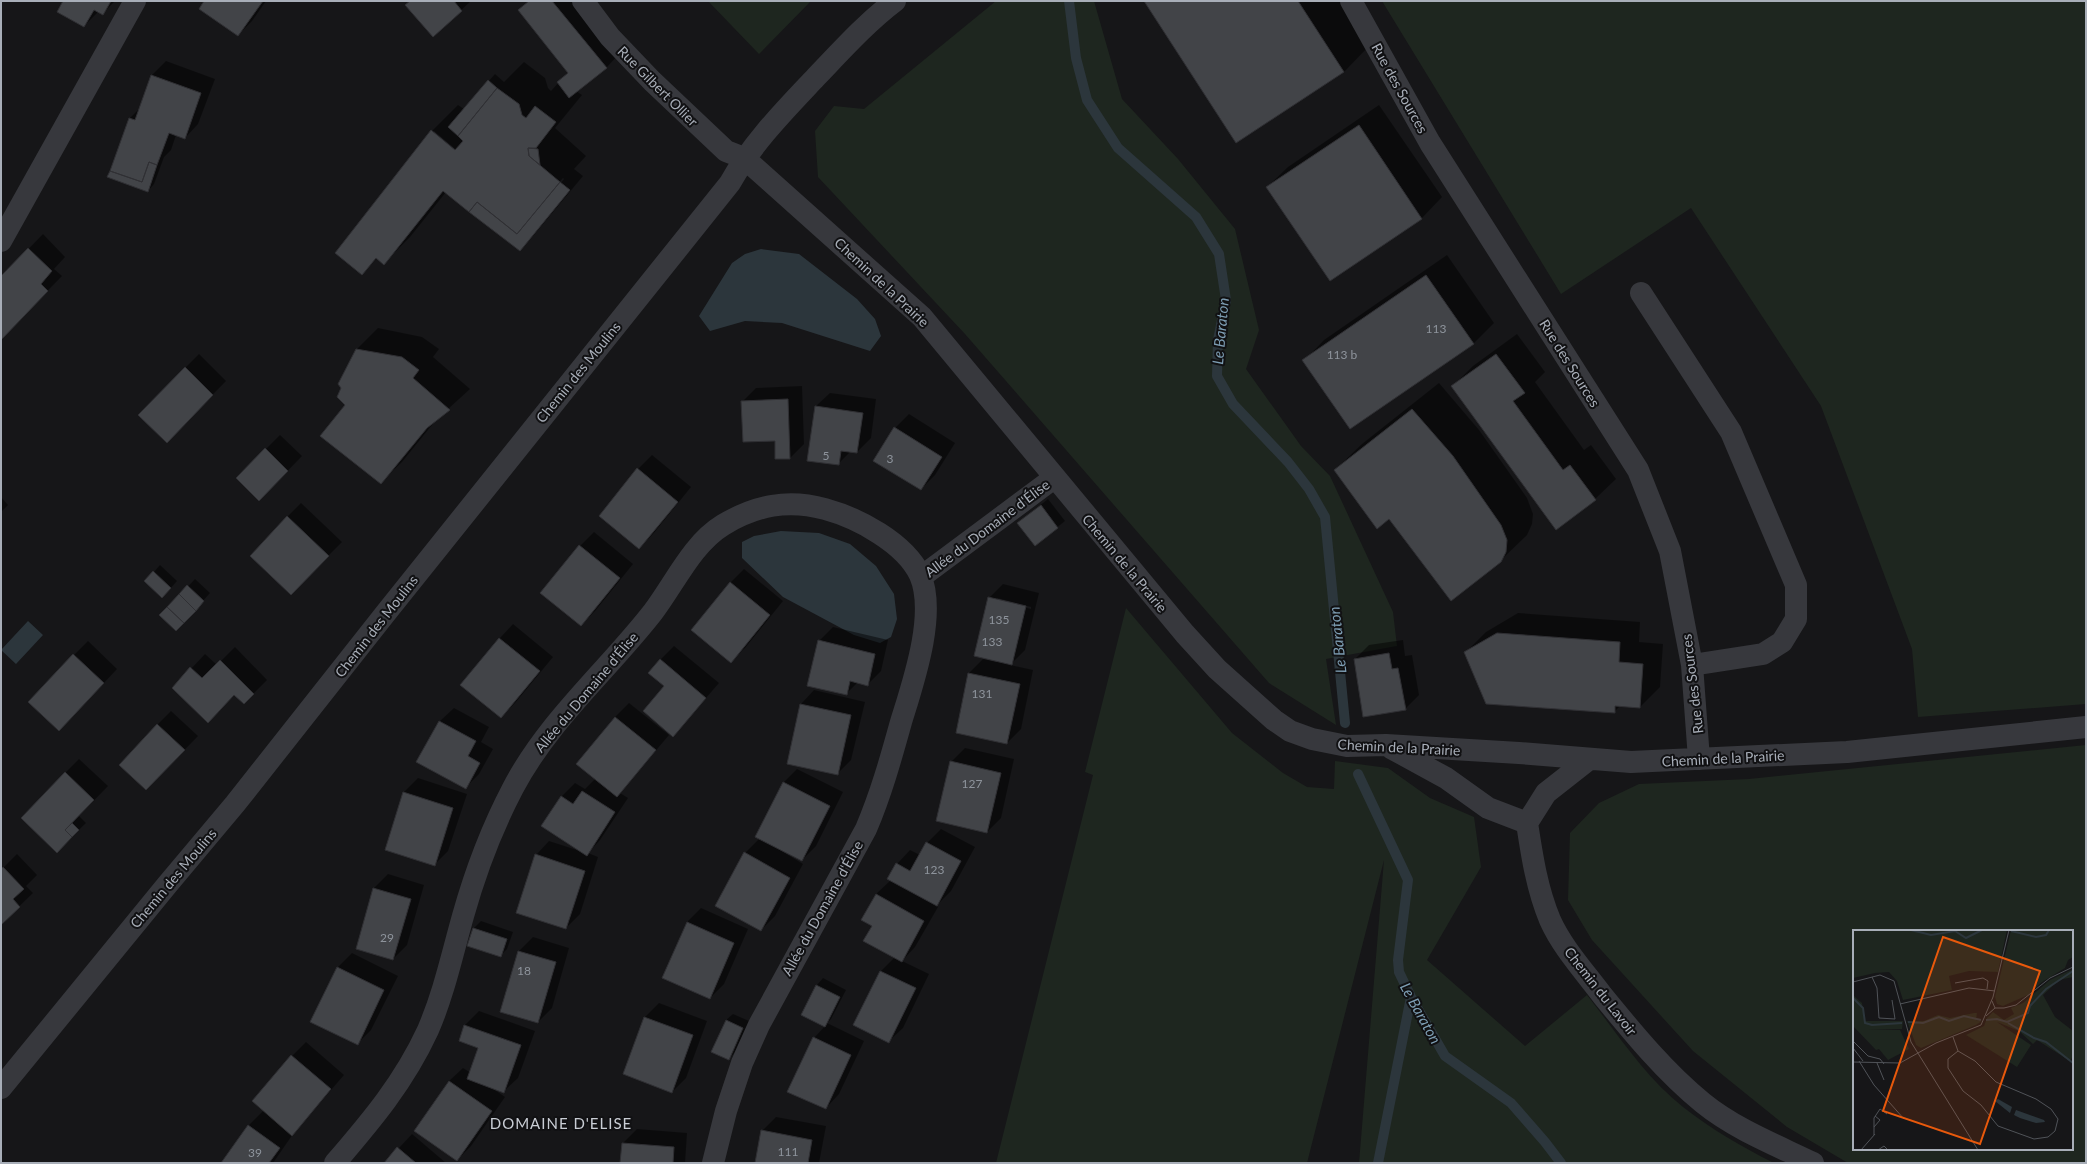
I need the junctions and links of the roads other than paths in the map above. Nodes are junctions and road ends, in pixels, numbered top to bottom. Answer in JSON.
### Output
{"nodes":[{"id":1,"x":135,"y":1,"type":"edge"},
{"id":2,"x":583,"y":1,"type":"edge"},
{"id":3,"x":895,"y":1,"type":"edge"},
{"id":4,"x":1351,"y":1,"type":"edge"},
{"id":5,"x":744,"y":158,"type":"junction"},
{"id":6,"x":1,"y":241,"type":"edge"},
{"id":7,"x":1641,"y":293,"type":"dead end"},
{"id":8,"x":1054,"y":478,"type":"junction"},
{"id":9,"x":921,"y":577,"type":"junction"},
{"id":10,"x":1692,"y":665,"type":"junction"},
{"id":11,"x":2086,"y":727,"type":"edge"},
{"id":12,"x":1386,"y":745,"type":"junction"},
{"id":13,"x":1699,"y":759,"type":"junction"},
{"id":14,"x":1588,"y":760,"type":"junction"},
{"id":15,"x":1527,"y":823,"type":"junction"},
{"id":16,"x":1,"y":1088,"type":"edge"},
{"id":17,"x":335,"y":1163,"type":"edge"},
{"id":18,"x":714,"y":1163,"type":"edge"},
{"id":19,"x":1813,"y":1163,"type":"edge"}],
"edges":[{"from":1,"to":6,"type":"street"},
{"from":2,"to":5,"type":"street","name":"Rue Gilbert Ollier"},
{"from":3,"to":5,"type":"street","name":"Chemin des Moulins"},
{"from":4,"to":10,"type":"street","name":"Rue des Sources"},
{"from":5,"to":8,"type":"street","name":"Chemin de la Prairie"},
{"from":5,"to":16,"type":"street","name":"Chemin des Moulins"},
{"from":7,"to":10,"type":"street"},
{"from":8,"to":9,"type":"street","name":"Allée du Domaine d'Élise"},
{"from":8,"to":12,"type":"street","name":"Chemin de la Prairie"},
{"from":9,"to":17,"type":"street","name":"Allée du Domaine d'Élise"},
{"from":9,"to":18,"type":"street","name":"Allée du Domaine d'Élise"},
{"from":10,"to":13,"type":"street","name":"Rue des Sources"},
{"from":11,"to":13,"type":"street","name":"Chemin de la Prairie"},
{"from":12,"to":14,"type":"street","name":"Chemin de la Prairie"},
{"from":12,"to":15,"type":"street"},
{"from":13,"to":14,"type":"street","name":"Chemin de la Prairie"},
{"from":14,"to":15,"type":"street"},
{"from":15,"to":19,"type":"street","name":"Chemin du Lavoir"}]}
